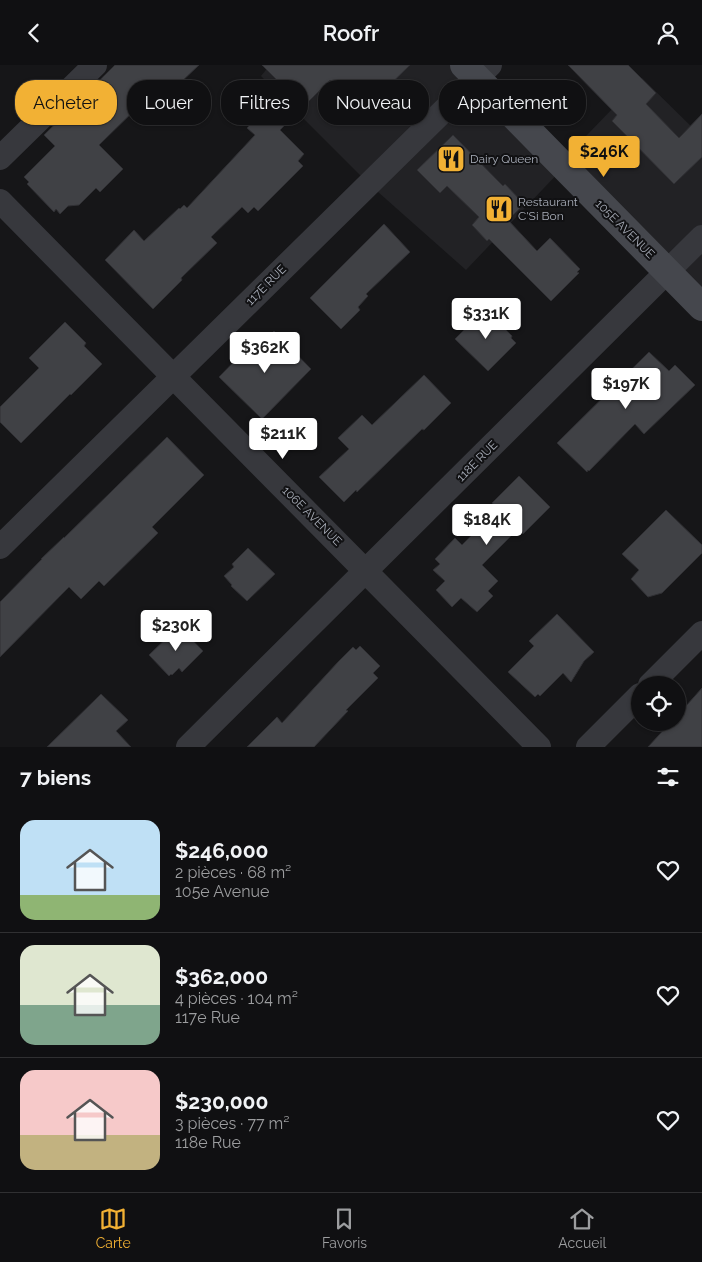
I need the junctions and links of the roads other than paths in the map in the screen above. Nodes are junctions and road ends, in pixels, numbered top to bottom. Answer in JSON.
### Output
{"nodes":[{"id":1,"x":95,"y":65,"type":"edge"},
{"id":2,"x":477,"y":69,"type":"edge"},
{"id":3,"x":0,"y":158,"type":"edge"},
{"id":4,"x":0,"y":201,"type":"edge"},
{"id":5,"x":702,"y":237,"type":"edge"},
{"id":6,"x":667,"y":272,"type":"junction"},
{"id":7,"x":702,"y":307,"type":"edge"},
{"id":8,"x":174,"y":377,"type":"junction"},
{"id":9,"x":0,"y":547,"type":"edge"},
{"id":10,"x":366,"y":571,"type":"junction"},
{"id":11,"x":702,"y":633,"type":"edge"},
{"id":12,"x":659,"y":676,"type":"edge"},
{"id":13,"x":631,"y":704,"type":"edge"},
{"id":14,"x":188,"y":747,"type":"edge"},
{"id":15,"x":539,"y":747,"type":"edge"},
{"id":16,"x":588,"y":747,"type":"edge"}],
"edges":[{"from":1,"to":3,"type":"street"},
{"from":2,"to":6,"type":"street","name":"105E AVENUE"},
{"from":2,"to":8,"type":"street","name":"117E RUE"},
{"from":4,"to":8,"type":"street","name":"106E AVENUE"},
{"from":5,"to":6,"type":"street","name":"118E RUE"},
{"from":6,"to":7,"type":"street","name":"105E AVENUE"},
{"from":6,"to":10,"type":"street","name":"118E RUE"},
{"from":8,"to":9,"type":"street","name":"117E RUE"},
{"from":8,"to":10,"type":"street","name":"106E AVENUE"},
{"from":10,"to":14,"type":"street","name":"118E RUE"},
{"from":10,"to":15,"type":"street","name":"106E AVENUE"},
{"from":11,"to":12,"type":"street"},
{"from":13,"to":16,"type":"street"}]}
